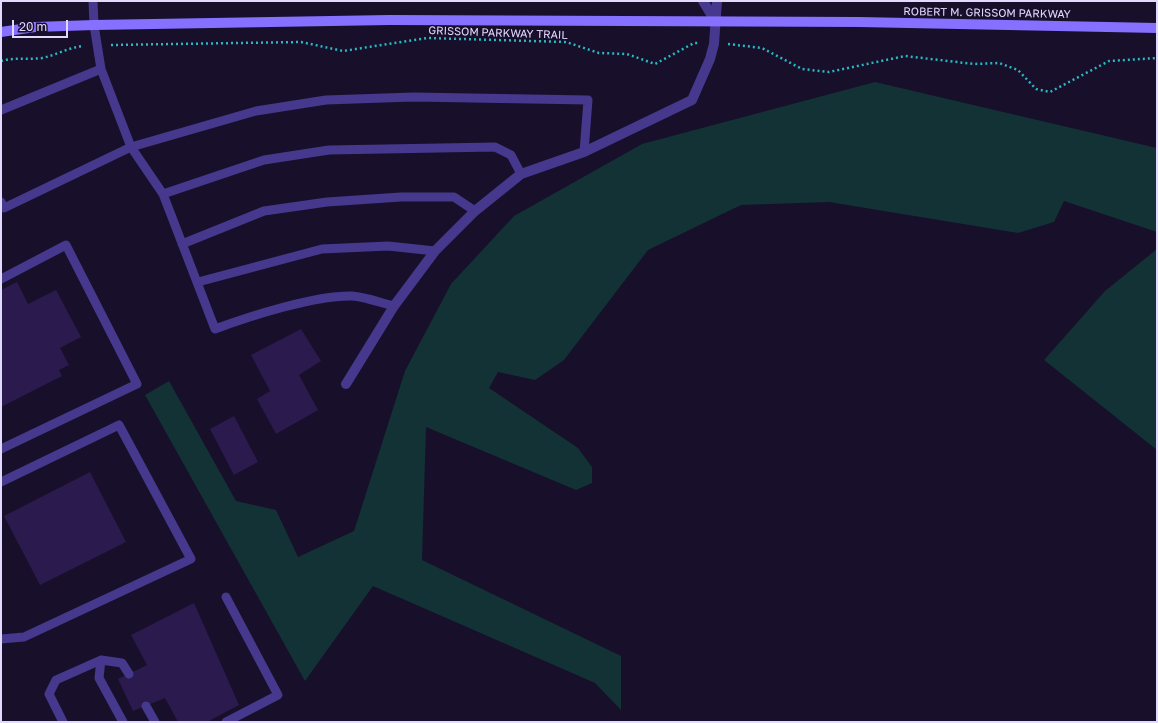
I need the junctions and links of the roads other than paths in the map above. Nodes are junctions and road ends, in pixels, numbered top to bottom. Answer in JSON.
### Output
{"nodes":[{"id":1,"x":94,"y":1,"type":"edge"},
{"id":2,"x":703,"y":1,"type":"edge"},
{"id":3,"x":717,"y":1,"type":"edge"},
{"id":4,"x":715,"y":21,"type":"junction"},
{"id":5,"x":94,"y":25,"type":"junction"},
{"id":6,"x":1157,"y":28,"type":"edge"},
{"id":7,"x":1,"y":32,"type":"edge"},
{"id":8,"x":101,"y":70,"type":"junction"},
{"id":9,"x":1,"y":110,"type":"edge"},
{"id":10,"x":131,"y":147,"type":"junction"},
{"id":11,"x":584,"y":152,"type":"junction"},
{"id":12,"x":521,"y":174,"type":"junction"},
{"id":13,"x":163,"y":194,"type":"junction"},
{"id":14,"x":1,"y":202,"type":"edge"},
{"id":15,"x":475,"y":211,"type":"junction"},
{"id":16,"x":182,"y":244,"type":"junction"},
{"id":17,"x":435,"y":252,"type":"junction"},
{"id":18,"x":1,"y":278,"type":"edge"},
{"id":19,"x":198,"y":282,"type":"junction"},
{"id":20,"x":394,"y":306,"type":"junction"},
{"id":21,"x":346,"y":384,"type":"dead end"},
{"id":22,"x":1,"y":449,"type":"edge"},
{"id":23,"x":1,"y":482,"type":"edge"},
{"id":24,"x":226,"y":597,"type":"dead end"},
{"id":25,"x":1,"y":639,"type":"edge"},
{"id":26,"x":100,"y":660,"type":"junction"},
{"id":27,"x":129,"y":674,"type":"dead end"},
{"id":28,"x":146,"y":706,"type":"dead end"},
{"id":29,"x":63,"y":722,"type":"edge"},
{"id":30,"x":123,"y":722,"type":"edge"},
{"id":31,"x":155,"y":722,"type":"edge"},
{"id":32,"x":226,"y":722,"type":"edge"}],
"edges":[{"from":1,"to":5,"type":"lane"},
{"from":2,"to":4,"type":"street"},
{"from":3,"to":4,"type":"street"},
{"from":4,"to":5,"type":"main road","name":"ROBERT M. GRISSOM PARKWAY"},
{"from":4,"to":6,"type":"main road","name":"ROBERT M. GRISSOM PARKWAY"},
{"from":4,"to":11,"type":"street"},
{"from":5,"to":7,"type":"main road","name":"ROBERT M. GRISSOM PARKWAY"},
{"from":5,"to":8,"type":"lane"},
{"from":8,"to":9,"type":"lane"},
{"from":8,"to":10,"type":"lane"},
{"from":10,"to":11,"type":"lane"},
{"from":10,"to":13,"type":"lane"},
{"from":10,"to":14,"type":"lane"},
{"from":11,"to":12,"type":"street"},
{"from":12,"to":13,"type":"lane"},
{"from":12,"to":15,"type":"street"},
{"from":13,"to":16,"type":"lane"},
{"from":15,"to":16,"type":"lane"},
{"from":15,"to":17,"type":"street"},
{"from":16,"to":19,"type":"lane"},
{"from":17,"to":19,"type":"lane"},
{"from":17,"to":20,"type":"street"},
{"from":18,"to":22,"type":"lane"},
{"from":19,"to":20,"type":"lane"},
{"from":20,"to":21,"type":"street"},
{"from":23,"to":25,"type":"lane"},
{"from":24,"to":32,"type":"lane"},
{"from":26,"to":27,"type":"lane"},
{"from":26,"to":29,"type":"lane"},
{"from":26,"to":30,"type":"lane"},
{"from":28,"to":31,"type":"lane"}]}
